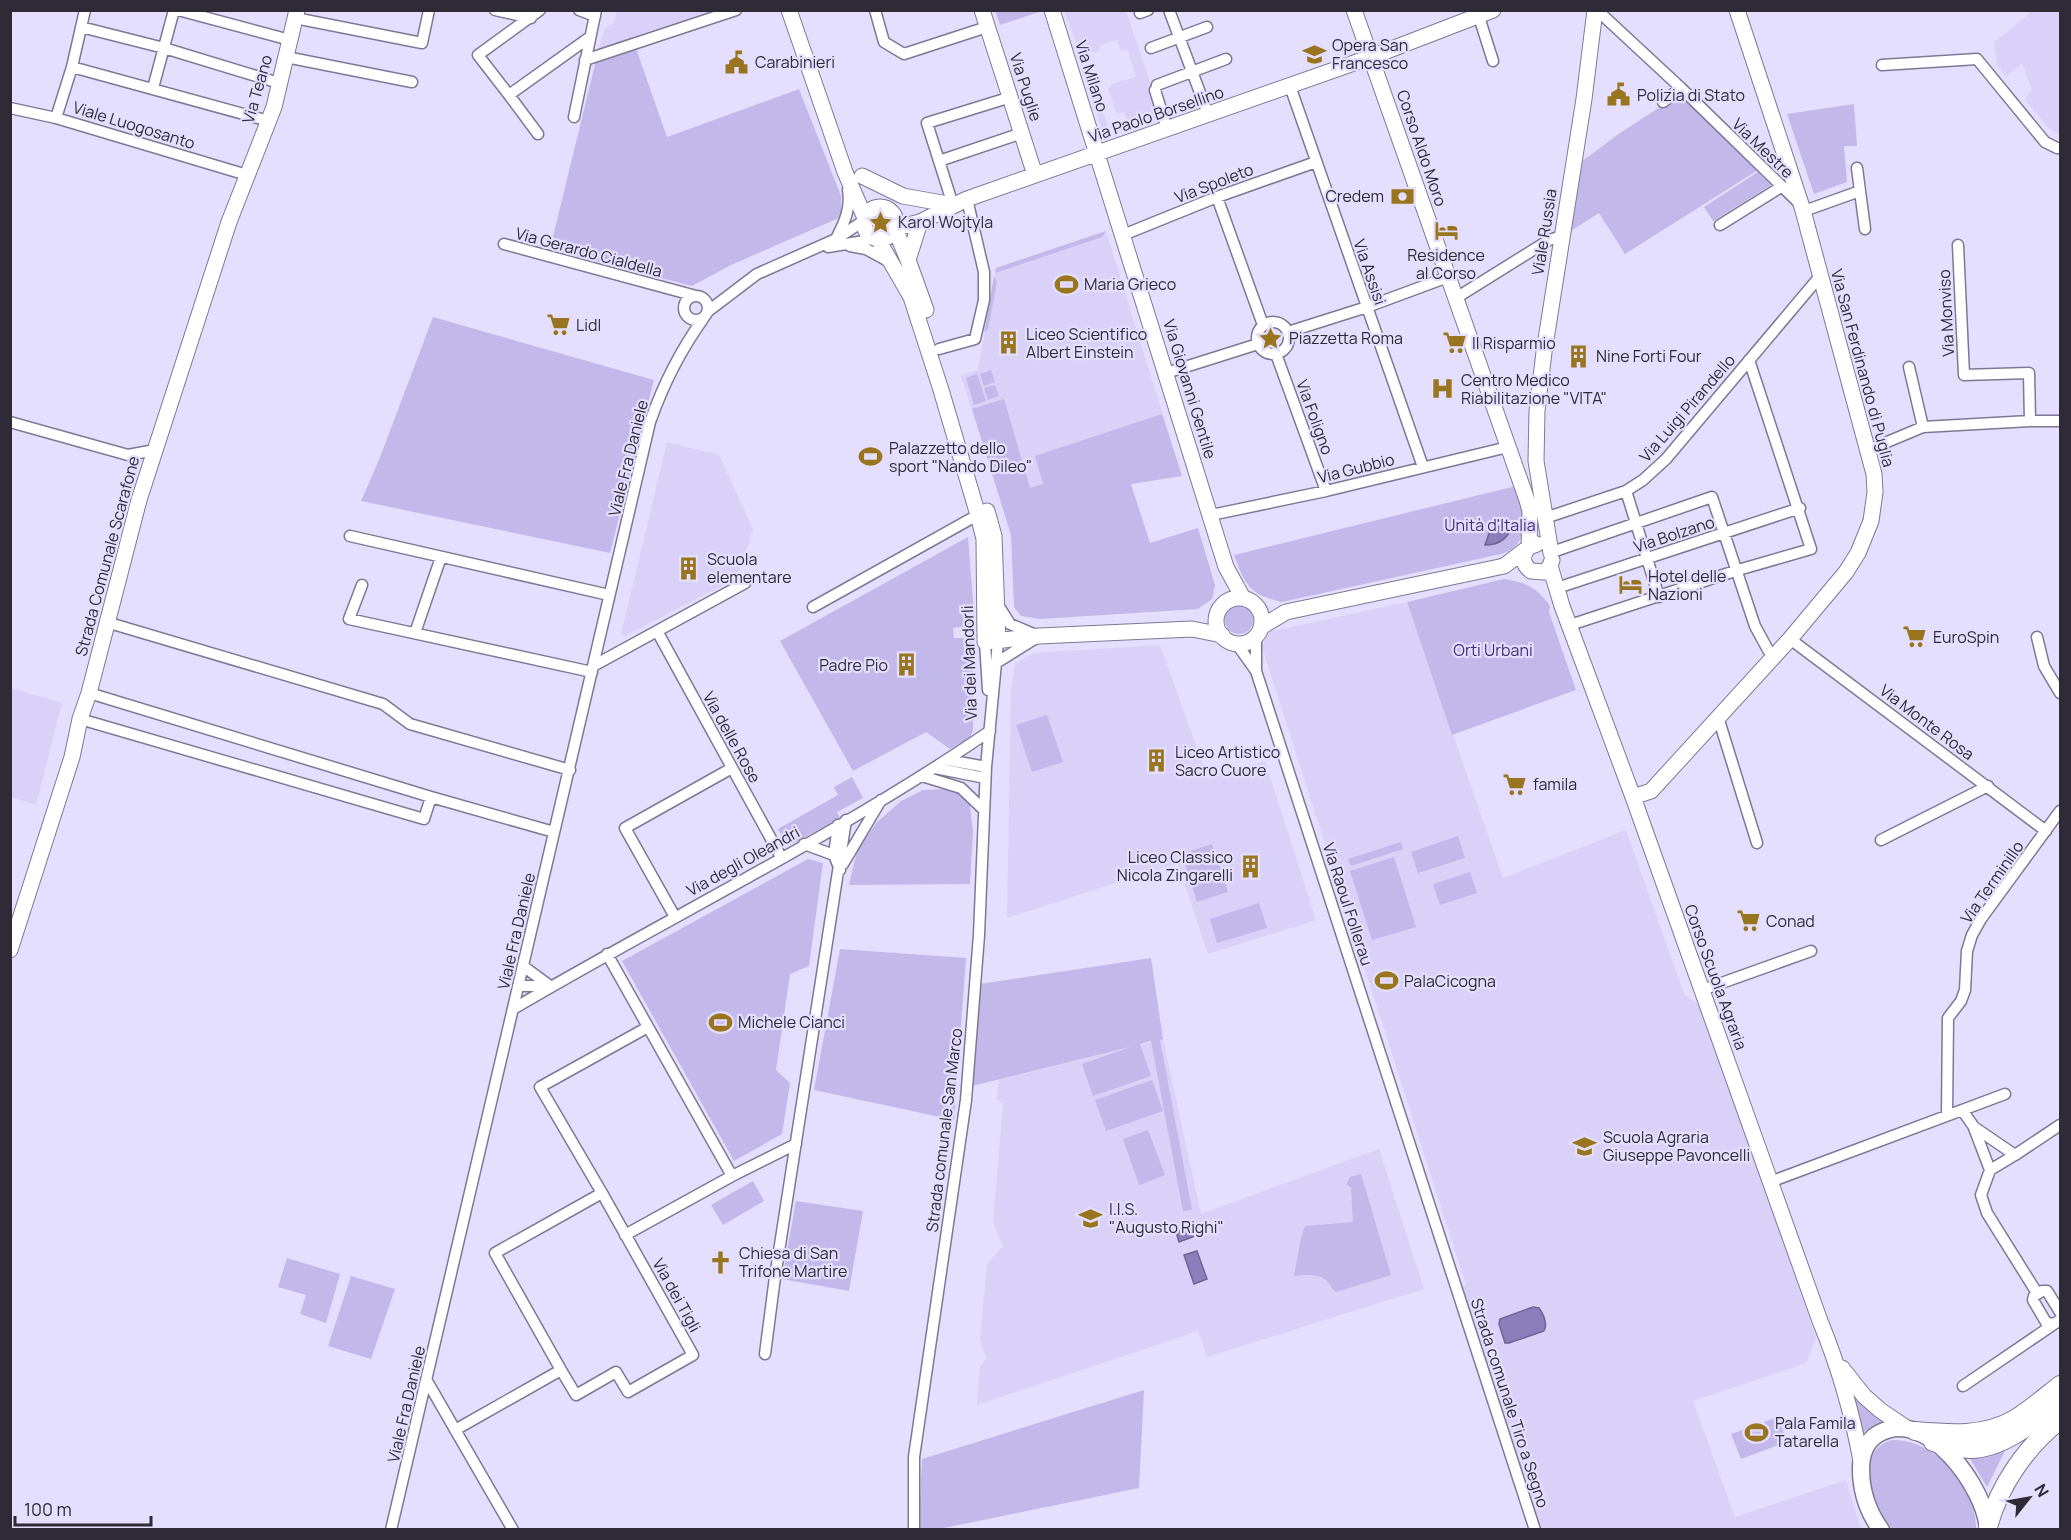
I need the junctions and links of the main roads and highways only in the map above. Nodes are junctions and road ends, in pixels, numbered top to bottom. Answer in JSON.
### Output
{"nodes":[{"id":1,"x":2061,"y":1385,"type":"edge"},
{"id":2,"x":2061,"y":1402,"type":"edge"},
{"id":3,"x":2061,"y":1420,"type":"edge"},
{"id":4,"x":2033,"y":1423,"type":"junction"},
{"id":5,"x":1912,"y":1430,"type":"junction"},
{"id":6,"x":1934,"y":1442,"type":"junction"},
{"id":7,"x":1994,"y":1505,"type":"junction"},
{"id":8,"x":1988,"y":1528,"type":"edge"},
{"id":9,"x":1881,"y":1530,"type":"edge"}],
"edges":[{"from":1,"to":5,"type":"highway"},
{"from":2,"to":4,"type":"highway"},
{"from":3,"to":7,"type":"highway"},
{"from":4,"to":6,"type":"highway"},
{"from":4,"to":7,"type":"highway"},
{"from":5,"to":6,"type":"main road"},
{"from":5,"to":9,"type":"main road"},
{"from":6,"to":8,"type":"main road"},
{"from":7,"to":8,"type":"highway"}]}
